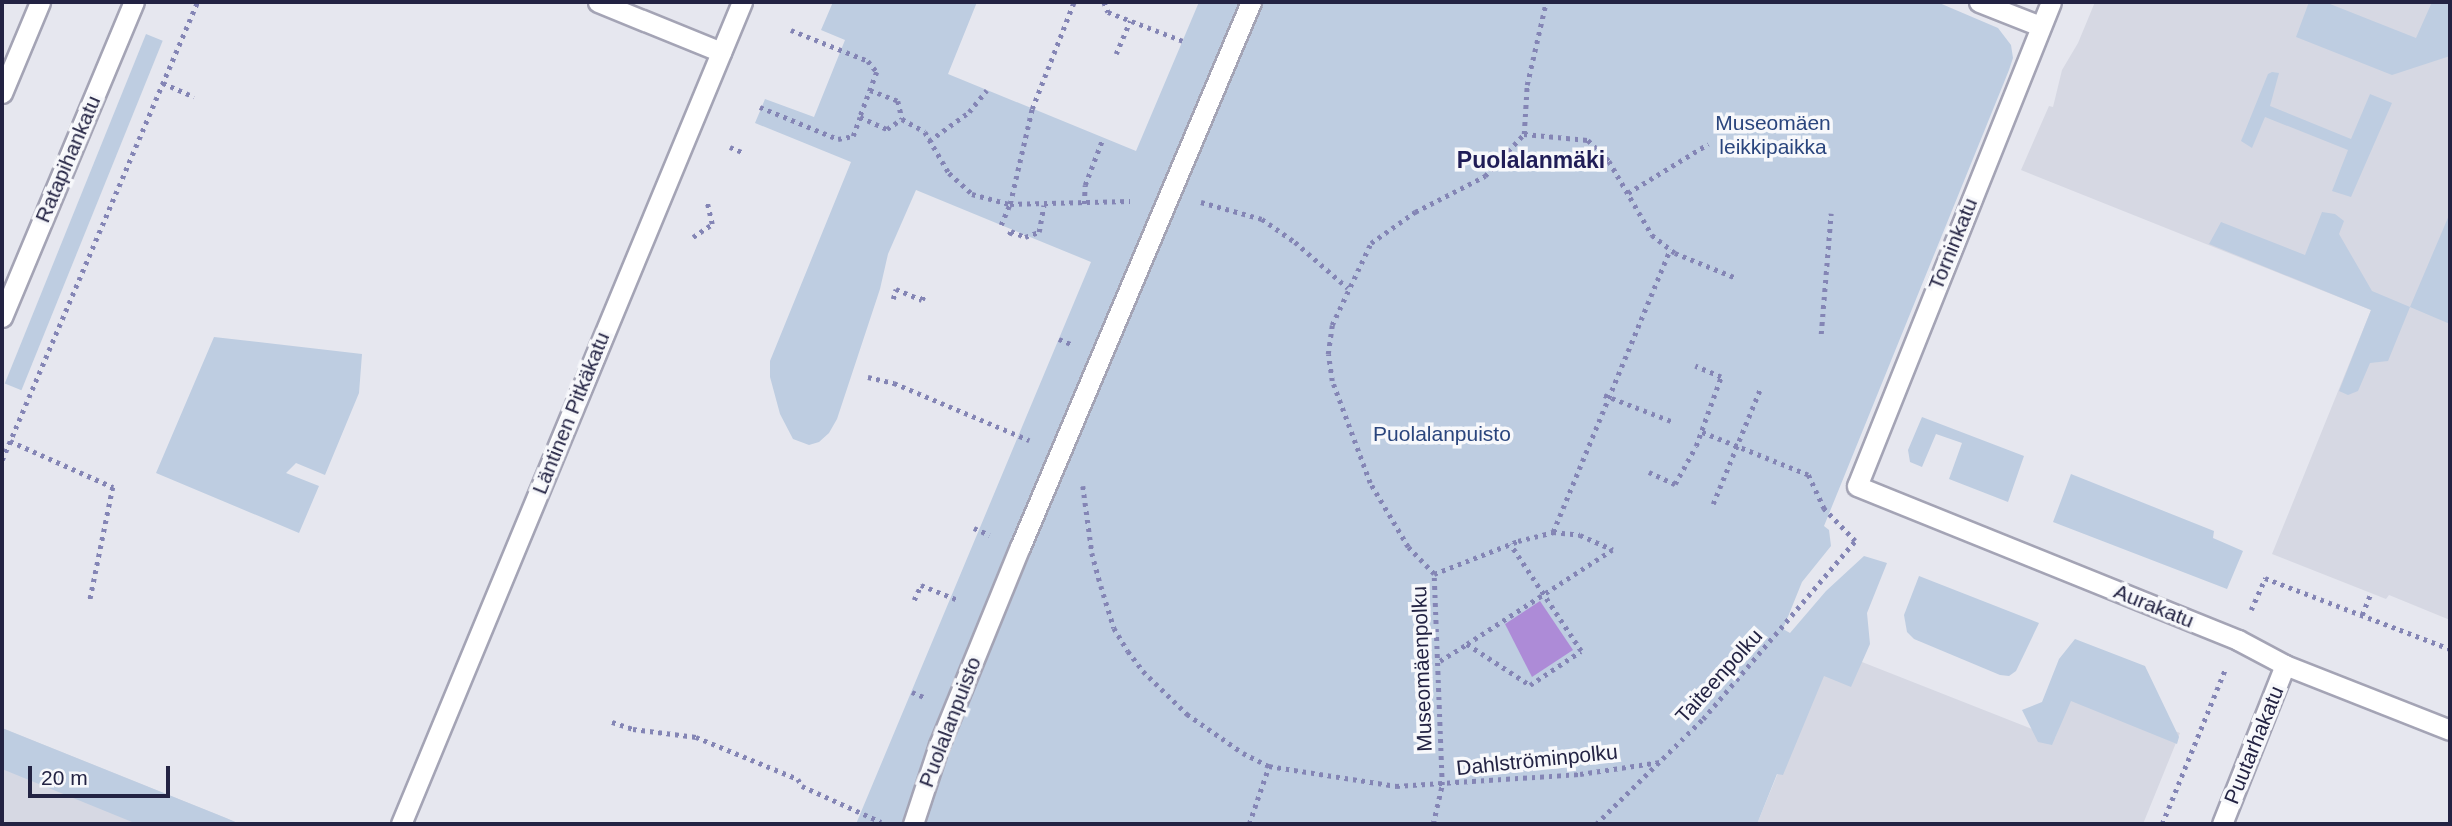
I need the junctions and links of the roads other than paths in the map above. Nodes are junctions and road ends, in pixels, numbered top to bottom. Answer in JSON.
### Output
{"nodes":[{"id":1,"x":40,"y":2,"type":"edge"},
{"id":2,"x":134,"y":2,"type":"edge"},
{"id":3,"x":598,"y":2,"type":"edge"},
{"id":4,"x":742,"y":2,"type":"edge"},
{"id":5,"x":1251,"y":2,"type":"edge"},
{"id":6,"x":1979,"y":2,"type":"edge"},
{"id":7,"x":2051,"y":2,"type":"edge"},
{"id":8,"x":2040,"y":26,"type":"junction"},
{"id":9,"x":721,"y":52,"type":"junction"},
{"id":10,"x":2,"y":93,"type":"edge"},
{"id":11,"x":2,"y":317,"type":"edge"},
{"id":12,"x":1857,"y":486,"type":"joint"},
{"id":13,"x":2285,"y":665,"type":"junction"},
{"id":14,"x":2450,"y":730,"type":"edge"},
{"id":15,"x":401,"y":824,"type":"edge"},
{"id":16,"x":913,"y":824,"type":"edge"},
{"id":17,"x":2222,"y":824,"type":"edge"}],
"edges":[{"from":1,"to":10,"type":"street"},
{"from":2,"to":11,"type":"street","name":"Ratapihankatu"},
{"from":3,"to":9,"type":"street"},
{"from":4,"to":9,"type":"street","name":"Läntinen Pitkäkatu"},
{"from":5,"to":16,"type":"street","name":"Puolalanpuisto"},
{"from":6,"to":8,"type":"street"},
{"from":7,"to":8,"type":"street","name":"Torninkatu"},
{"from":8,"to":12,"type":"street","name":"Torninkatu"},
{"from":9,"to":15,"type":"street","name":"Läntinen Pitkäkatu"},
{"from":12,"to":13,"type":"street","name":"Aurakatu"},
{"from":13,"to":14,"type":"street","name":"Aurakatu"},
{"from":13,"to":17,"type":"street","name":"Puutarhakatu"}]}
